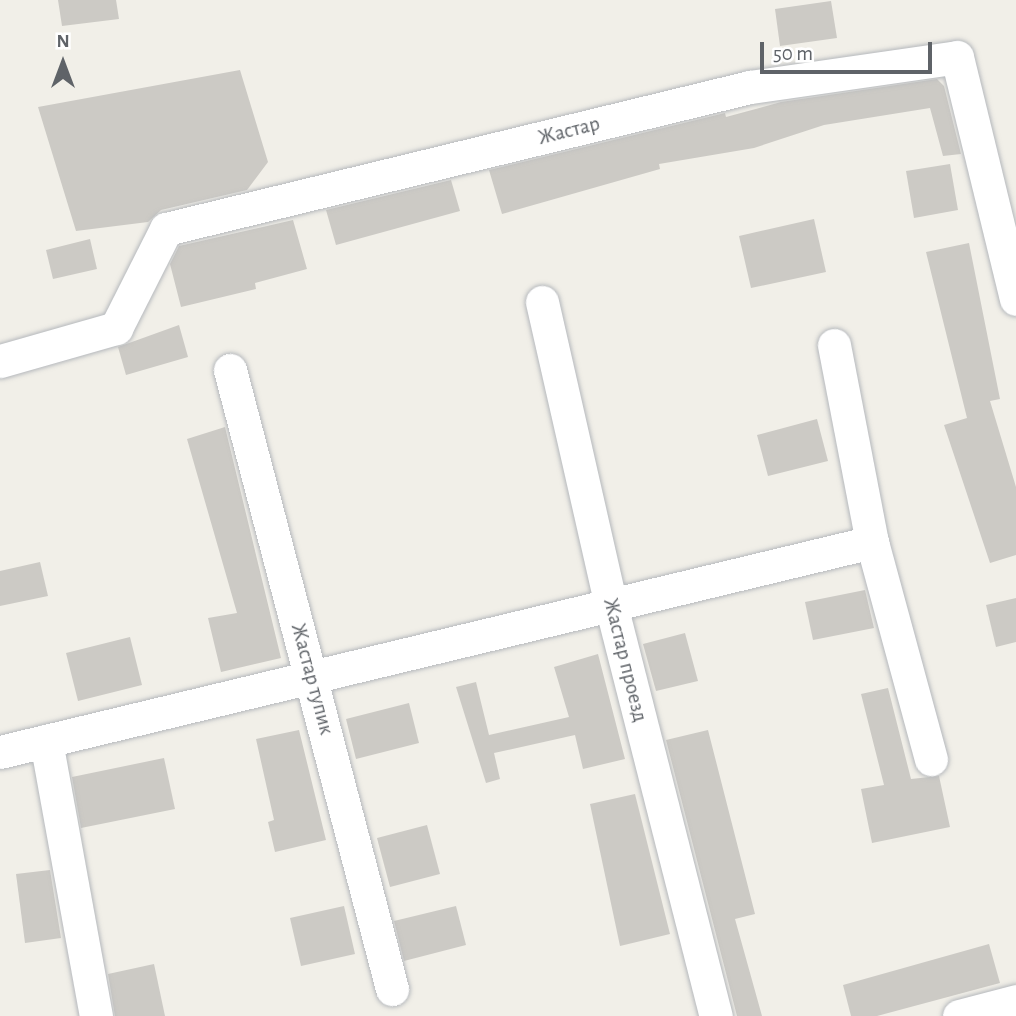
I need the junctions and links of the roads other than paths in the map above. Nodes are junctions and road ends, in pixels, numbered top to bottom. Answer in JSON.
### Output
{"nodes":[{"id":1,"x":1016,"y":299,"type":"edge"},
{"id":2,"x":542,"y":302,"type":"dead end"},
{"id":3,"x":834,"y":345,"type":"dead end"},
{"id":4,"x":0,"y":361,"type":"edge"},
{"id":5,"x":230,"y":370,"type":"dead end"},
{"id":6,"x":872,"y":542,"type":"junction"},
{"id":7,"x":611,"y":605,"type":"junction"},
{"id":8,"x":312,"y":677,"type":"junction"},
{"id":9,"x":46,"y":741,"type":"junction"},
{"id":10,"x":0,"y":752,"type":"edge"},
{"id":11,"x":932,"y":758,"type":"dead end"},
{"id":12,"x":393,"y":989,"type":"dead end"},
{"id":13,"x":1016,"y":1001,"type":"edge"},
{"id":14,"x":96,"y":1016,"type":"edge"},
{"id":15,"x":716,"y":1016,"type":"edge"},
{"id":16,"x":959,"y":1016,"type":"edge"}],
"edges":[{"from":1,"to":4,"type":"street","name":"Жастар"},
{"from":2,"to":7,"type":"street","name":"Жастар проезд"},
{"from":3,"to":6,"type":"street"},
{"from":5,"to":8,"type":"street","name":"Жастар тупик"},
{"from":6,"to":7,"type":"street"},
{"from":6,"to":11,"type":"street"},
{"from":7,"to":8,"type":"street"},
{"from":7,"to":15,"type":"street","name":"Жастар проезд"},
{"from":8,"to":9,"type":"street"},
{"from":8,"to":12,"type":"street","name":"Жастар тупик"},
{"from":9,"to":10,"type":"street"},
{"from":9,"to":14,"type":"street"},
{"from":13,"to":16,"type":"street"}]}
